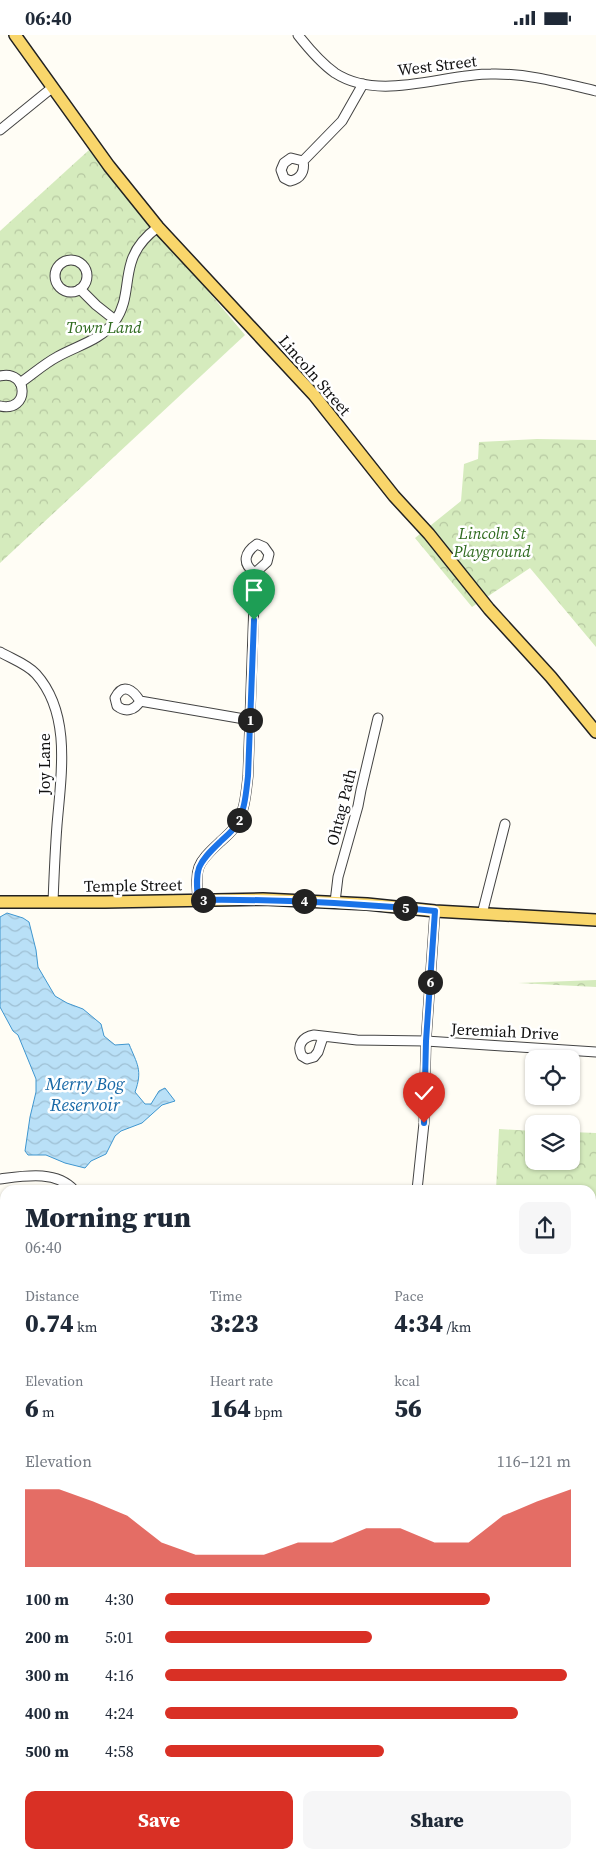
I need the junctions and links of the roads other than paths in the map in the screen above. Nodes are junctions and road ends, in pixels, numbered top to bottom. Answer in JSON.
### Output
{"nodes":[{"id":1,"x":15,"y":35,"type":"edge"},
{"id":2,"x":298,"y":35,"type":"edge"},
{"id":3,"x":363,"y":84,"type":"junction"},
{"id":4,"x":53,"y":87,"type":"junction"},
{"id":5,"x":596,"y":91,"type":"edge"},
{"id":6,"x":0,"y":130,"type":"edge"},
{"id":7,"x":303,"y":161,"type":"dead end"},
{"id":8,"x":158,"y":227,"type":"junction"},
{"id":9,"x":80,"y":289,"type":"dead end"},
{"id":10,"x":115,"y":320,"type":"junction"},
{"id":11,"x":0,"y":376,"type":"edge"},
{"id":12,"x":20,"y":383,"type":"junction"},
{"id":13,"x":0,"y":406,"type":"edge"},
{"id":14,"x":255,"y":573,"type":"dead end"},
{"id":15,"x":0,"y":652,"type":"edge"},
{"id":16,"x":140,"y":701,"type":"dead end"},
{"id":17,"x":378,"y":719,"type":"dead end"},
{"id":18,"x":250,"y":721,"type":"junction"},
{"id":19,"x":596,"y":732,"type":"edge"},
{"id":20,"x":505,"y":824,"type":"dead end"},
{"id":21,"x":198,"y":900,"type":"junction"},
{"id":22,"x":0,"y":902,"type":"edge"},
{"id":23,"x":53,"y":902,"type":"junction"},
{"id":24,"x":335,"y":903,"type":"junction"},
{"id":25,"x":435,"y":911,"type":"junction"},
{"id":26,"x":482,"y":914,"type":"junction"},
{"id":27,"x":596,"y":920,"type":"edge"},
{"id":28,"x":323,"y":1037,"type":"dead end"},
{"id":29,"x":426,"y":1041,"type":"junction"},
{"id":30,"x":596,"y":1052,"type":"edge"},
{"id":31,"x":0,"y":1179,"type":"edge"},
{"id":32,"x":67,"y":1185,"type":"edge"},
{"id":33,"x":418,"y":1185,"type":"edge"}],
"edges":[{"from":1,"to":4,"type":"main road","name":"Lincoln Street"},
{"from":2,"to":3,"type":"street","name":"West Street"},
{"from":3,"to":5,"type":"street","name":"West Street"},
{"from":3,"to":7,"type":"street"},
{"from":4,"to":6,"type":"street"},
{"from":4,"to":8,"type":"main road","name":"Lincoln Street"},
{"from":8,"to":10,"type":"street"},
{"from":8,"to":19,"type":"main road","name":"Lincoln Street"},
{"from":9,"to":10,"type":"street"},
{"from":10,"to":12,"type":"street"},
{"from":11,"to":12,"type":"street"},
{"from":12,"to":13,"type":"street"},
{"from":14,"to":18,"type":"street"},
{"from":15,"to":23,"type":"street","name":"Joy Lane"},
{"from":16,"to":18,"type":"street"},
{"from":17,"to":24,"type":"street","name":"Ohtag Path"},
{"from":18,"to":21,"type":"street"},
{"from":20,"to":26,"type":"street"},
{"from":21,"to":23,"type":"main road","name":"Temple Street"},
{"from":21,"to":24,"type":"main road","name":"Temple Street"},
{"from":22,"to":23,"type":"main road","name":"Temple Street"},
{"from":24,"to":25,"type":"main road","name":"Temple Street"},
{"from":25,"to":26,"type":"main road","name":"Temple Street"},
{"from":25,"to":29,"type":"street"},
{"from":26,"to":27,"type":"main road","name":"Temple Street"},
{"from":28,"to":29,"type":"street","name":"Jeremiah Drive"},
{"from":29,"to":30,"type":"street","name":"Jeremiah Drive"},
{"from":29,"to":33,"type":"street"},
{"from":31,"to":32,"type":"street"}]}
